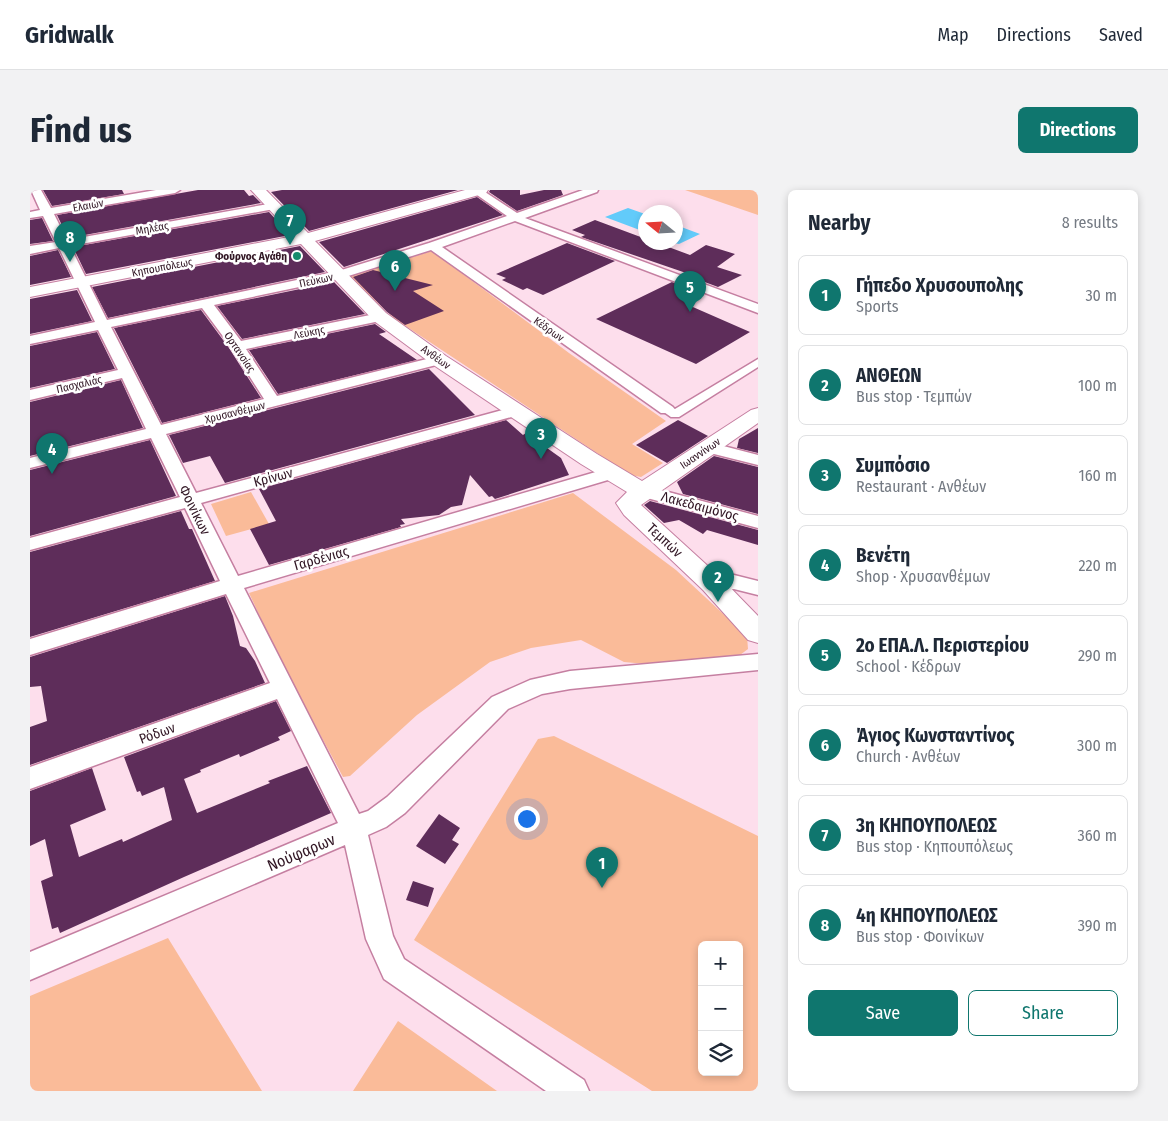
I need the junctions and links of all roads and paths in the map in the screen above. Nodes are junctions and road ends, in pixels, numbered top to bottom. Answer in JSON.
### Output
{"nodes":[{"id":1,"x":36,"y":190,"type":"edge"},
{"id":2,"x":175,"y":190,"type":"edge"},
{"id":3,"x":258,"y":190,"type":"edge"},
{"id":4,"x":478,"y":190,"type":"edge"},
{"id":5,"x":593,"y":190,"type":"edge"},
{"id":6,"x":274,"y":206,"type":"junction"},
{"id":7,"x":409,"y":210,"type":"junction"},
{"id":8,"x":46,"y":212,"type":"junction"},
{"id":9,"x":30,"y":215,"type":"edge"},
{"id":10,"x":515,"y":218,"type":"junction"},
{"id":11,"x":293,"y":225,"type":"junction"},
{"id":12,"x":305,"y":239,"type":"junction"},
{"id":13,"x":63,"y":244,"type":"junction"},
{"id":14,"x":433,"y":246,"type":"junction"},
{"id":15,"x":30,"y":250,"type":"edge"},
{"id":16,"x":338,"y":275,"type":"junction"},
{"id":17,"x":82,"y":282,"type":"junction"},
{"id":18,"x":30,"y":292,"type":"edge"},
{"id":19,"x":205,"y":303,"type":"junction"},
{"id":20,"x":758,"y":308,"type":"edge"},
{"id":21,"x":380,"y":317,"type":"junction"},
{"id":22,"x":103,"y":324,"type":"junction"},
{"id":23,"x":30,"y":340,"type":"edge"},
{"id":24,"x":237,"y":346,"type":"junction"},
{"id":25,"x":439,"y":360,"type":"junction"},
{"id":26,"x":758,"y":362,"type":"edge"},
{"id":27,"x":127,"y":372,"type":"junction"},
{"id":28,"x":30,"y":395,"type":"edge"},
{"id":29,"x":273,"y":402,"type":"junction"},
{"id":30,"x":667,"y":410,"type":"joint"},
{"id":31,"x":516,"y":411,"type":"junction"},
{"id":32,"x":758,"y":414,"type":"edge"},
{"id":33,"x":157,"y":431,"type":"junction"},
{"id":34,"x":708,"y":448,"type":"junction"},
{"id":35,"x":758,"y":460,"type":"edge"},
{"id":36,"x":30,"y":463,"type":"edge"},
{"id":37,"x":612,"y":473,"type":"junction"},
{"id":38,"x":642,"y":491,"type":"junction"},
{"id":39,"x":190,"y":500,"type":"junction"},
{"id":40,"x":758,"y":522,"type":"edge"},
{"id":41,"x":30,"y":544,"type":"edge"},
{"id":42,"x":232,"y":584,"type":"junction"},
{"id":43,"x":712,"y":584,"type":"junction"},
{"id":44,"x":758,"y":588,"type":"edge"},
{"id":45,"x":758,"y":633,"type":"edge"},
{"id":46,"x":30,"y":647,"type":"edge"},
{"id":47,"x":758,"y":662,"type":"edge"},
{"id":48,"x":284,"y":687,"type":"junction"},
{"id":49,"x":30,"y":778,"type":"edge"},
{"id":50,"x":354,"y":830,"type":"junction"},
{"id":51,"x":30,"y":966,"type":"edge"},
{"id":52,"x":573,"y":1091,"type":"edge"}],
"edges":[{"from":1,"to":8,"type":"street","name":"Φοινίκων"},
{"from":2,"to":8,"type":"street","name":"Ελαιών"},
{"from":3,"to":6,"type":"street","name":"Ανθέων"},
{"from":4,"to":7,"type":"street","name":"Κηπουπόλεως"},
{"from":4,"to":10,"type":"street"},
{"from":5,"to":10,"type":"street","name":"Πεύκων"},
{"from":6,"to":11,"type":"street","name":"Ανθέων"},
{"from":6,"to":13,"type":"street","name":"Μηλέας"},
{"from":7,"to":11,"type":"street","name":"Κηπουπόλεως"},
{"from":7,"to":12,"type":"street","name":"Κηπουπόλεως"},
{"from":8,"to":9,"type":"street","name":"Ελαιών"},
{"from":8,"to":13,"type":"street","name":"Φοινίκων"},
{"from":10,"to":14,"type":"street","name":"Πεύκων"},
{"from":10,"to":20,"type":"street"},
{"from":11,"to":12,"type":"street","name":"Ανθέων"},
{"from":12,"to":16,"type":"street","name":"Ανθέων"},
{"from":12,"to":17,"type":"street","name":"Κηπουπόλεως"},
{"from":13,"to":15,"type":"street","name":"Μηλέας"},
{"from":13,"to":17,"type":"street","name":"Φοινίκων"},
{"from":14,"to":16,"type":"street","name":"Πεύκων"},
{"from":14,"to":30,"type":"street","name":"Κέδρων"},
{"from":16,"to":19,"type":"street","name":"Πεύκων"},
{"from":16,"to":21,"type":"street","name":"Ανθέων"},
{"from":17,"to":18,"type":"street","name":"Κηπουπόλεως"},
{"from":17,"to":22,"type":"street","name":"Φοινίκων"},
{"from":19,"to":22,"type":"street","name":"Πεύκων"},
{"from":19,"to":24,"type":"street","name":"Ορτανσίας"},
{"from":21,"to":24,"type":"street","name":"Λεύκης"},
{"from":21,"to":25,"type":"street","name":"Ανθέων"},
{"from":22,"to":23,"type":"street","name":"Πεύκων"},
{"from":22,"to":27,"type":"street","name":"Φοινίκων"},
{"from":24,"to":29,"type":"street","name":"Ορτανσίας"},
{"from":25,"to":29,"type":"street","name":"Χρυσανθέμων"},
{"from":25,"to":31,"type":"street","name":"Ανθέων"},
{"from":26,"to":30,"type":"street"},
{"from":27,"to":28,"type":"street","name":"Πασχαλιάς"},
{"from":27,"to":33,"type":"street","name":"Φοινίκων"},
{"from":29,"to":33,"type":"street","name":"Χρυσανθέμων"},
{"from":31,"to":37,"type":"street","name":"Ανθέων"},
{"from":31,"to":39,"type":"street","name":"Κρίνων"},
{"from":32,"to":34,"type":"street","name":"Ιωαννίνων"},
{"from":33,"to":36,"type":"street","name":"Χρυσανθέμων"},
{"from":33,"to":39,"type":"street","name":"Φοινίκων"},
{"from":34,"to":35,"type":"street"},
{"from":34,"to":38,"type":"street","name":"Ιωαννίνων"},
{"from":37,"to":38,"type":"street","name":"Ανθέων"},
{"from":37,"to":42,"type":"street","name":"Γαρδένιας"},
{"from":38,"to":40,"type":"street","name":"Λακεδαιμόνος"},
{"from":38,"to":43,"type":"street","name":"Τεμπών"},
{"from":39,"to":41,"type":"street","name":"Κρίνων"},
{"from":39,"to":42,"type":"street","name":"Φοινίκων"},
{"from":42,"to":46,"type":"street","name":"Γαρδένιας"},
{"from":42,"to":48,"type":"street","name":"Φοινίκων"},
{"from":43,"to":44,"type":"street"},
{"from":43,"to":45,"type":"street","name":"Τεμπών"},
{"from":47,"to":50,"type":"street","name":"Νούφαρων"},
{"from":48,"to":49,"type":"street","name":"Ρόδων"},
{"from":48,"to":50,"type":"street","name":"Φοινίκων"},
{"from":50,"to":51,"type":"street","name":"Νούφαρων"},
{"from":50,"to":52,"type":"street","name":"Φοινίκων"}]}
